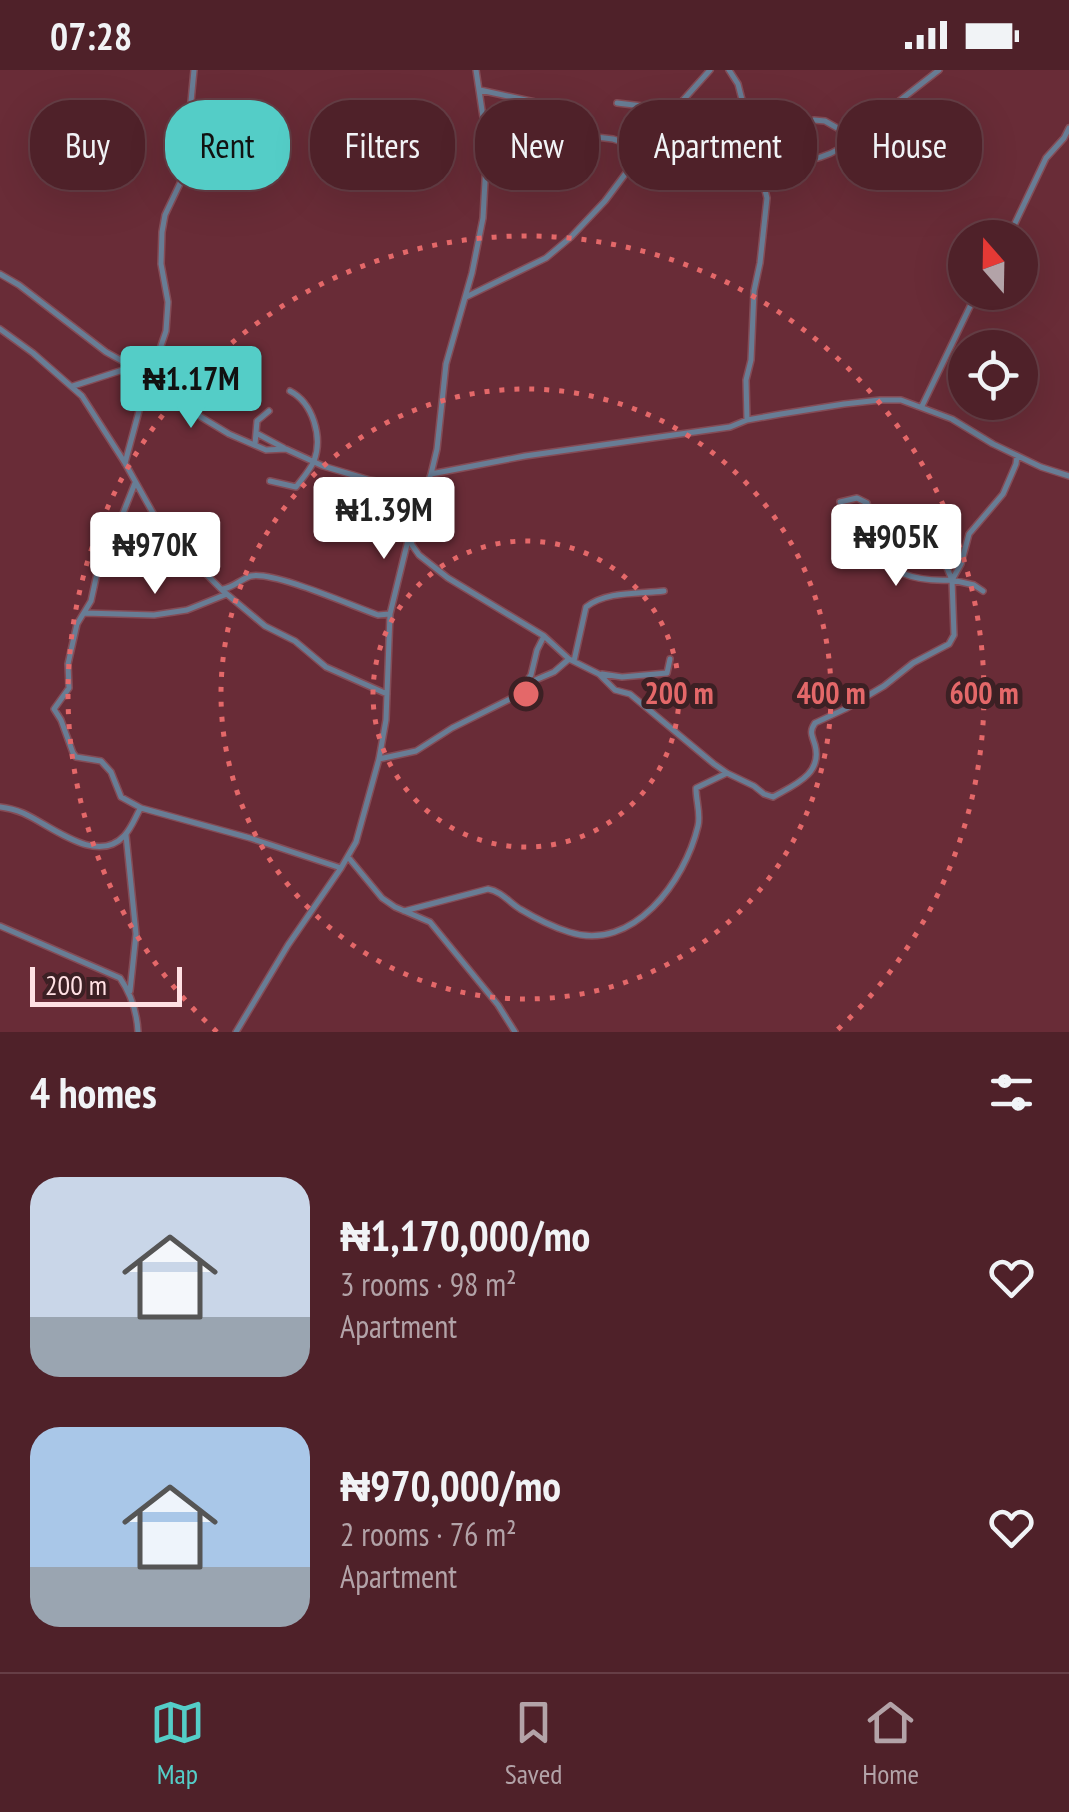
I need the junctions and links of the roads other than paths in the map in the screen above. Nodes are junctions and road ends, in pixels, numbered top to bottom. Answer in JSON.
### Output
{"nodes":[{"id":1,"x":194,"y":70,"type":"edge"},
{"id":2,"x":476,"y":70,"type":"edge"},
{"id":3,"x":710,"y":70,"type":"edge"},
{"id":4,"x":729,"y":70,"type":"edge"},
{"id":5,"x":938,"y":70,"type":"edge"},
{"id":6,"x":480,"y":90,"type":"junction"},
{"id":7,"x":527,"y":100,"type":"edge"},
{"id":8,"x":684,"y":100,"type":"edge"},
{"id":9,"x":742,"y":100,"type":"edge"},
{"id":10,"x":900,"y":100,"type":"edge"},
{"id":11,"x":1069,"y":128,"type":"edge"},
{"id":12,"x":1067,"y":140,"type":"edge"},
{"id":13,"x":619,"y":182,"type":"edge"},
{"id":14,"x":765,"y":190,"type":"edge"},
{"id":15,"x":1017,"y":220,"type":"edge"},
{"id":16,"x":0,"y":274,"type":"edge"},
{"id":17,"x":466,"y":297,"type":"junction"},
{"id":18,"x":968,"y":310,"type":"edge"},
{"id":19,"x":0,"y":328,"type":"edge"},
{"id":20,"x":132,"y":367,"type":"junction"},
{"id":21,"x":151,"y":377,"type":"junction"},
{"id":22,"x":72,"y":386,"type":"junction"},
{"id":23,"x":290,"y":391,"type":"dead end"},
{"id":24,"x":922,"y":406,"type":"junction"},
{"id":25,"x":269,"y":411,"type":"dead end"},
{"id":26,"x":747,"y":420,"type":"junction"},
{"id":27,"x":257,"y":434,"type":"junction"},
{"id":28,"x":255,"y":444,"type":"junction"},
{"id":29,"x":286,"y":449,"type":"junction"},
{"id":30,"x":1017,"y":456,"type":"junction"},
{"id":31,"x":314,"y":462,"type":"junction"},
{"id":32,"x":125,"y":463,"type":"junction"},
{"id":33,"x":431,"y":474,"type":"junction"},
{"id":34,"x":1069,"y":476,"type":"edge"},
{"id":35,"x":270,"y":481,"type":"dead end"},
{"id":36,"x":134,"y":483,"type":"junction"},
{"id":37,"x":425,"y":490,"type":"junction"},
{"id":38,"x":840,"y":502,"type":"dead end"},
{"id":39,"x":410,"y":532,"type":"junction"},
{"id":40,"x":866,"y":542,"type":"dead end"},
{"id":41,"x":405,"y":551,"type":"junction"},
{"id":42,"x":417,"y":553,"type":"junction"},
{"id":43,"x":952,"y":580,"type":"junction"},
{"id":44,"x":664,"y":591,"type":"dead end"},
{"id":45,"x":983,"y":591,"type":"dead end"},
{"id":46,"x":224,"y":592,"type":"junction"},
{"id":47,"x":84,"y":614,"type":"junction"},
{"id":48,"x":390,"y":614,"type":"junction"},
{"id":49,"x":544,"y":636,"type":"junction"},
{"id":50,"x":572,"y":660,"type":"junction"},
{"id":51,"x":670,"y":660,"type":"dead end"},
{"id":52,"x":582,"y":664,"type":"junction"},
{"id":53,"x":562,"y":667,"type":"junction"},
{"id":54,"x":599,"y":674,"type":"junction"},
{"id":55,"x":526,"y":684,"type":"junction"},
{"id":56,"x":387,"y":694,"type":"junction"},
{"id":57,"x":379,"y":759,"type":"junction"},
{"id":58,"x":727,"y":773,"type":"junction"},
{"id":59,"x":0,"y":807,"type":"edge"},
{"id":60,"x":141,"y":808,"type":"junction"},
{"id":61,"x":126,"y":835,"type":"junction"},
{"id":62,"x":348,"y":857,"type":"junction"},
{"id":63,"x":342,"y":868,"type":"junction"},
{"id":64,"x":404,"y":911,"type":"junction"},
{"id":65,"x":0,"y":926,"type":"edge"},
{"id":66,"x":126,"y":982,"type":"junction"},
{"id":67,"x":509,"y":1024,"type":"junction"},
{"id":68,"x":138,"y":1032,"type":"edge"},
{"id":69,"x":236,"y":1032,"type":"edge"},
{"id":70,"x":506,"y":1032,"type":"edge"},
{"id":71,"x":515,"y":1032,"type":"edge"}],
"edges":[{"from":1,"to":21,"type":"street"},
{"from":2,"to":6,"type":"street"},
{"from":3,"to":8,"type":"street"},
{"from":4,"to":9,"type":"street"},
{"from":5,"to":10,"type":"street"},
{"from":6,"to":7,"type":"street"},
{"from":6,"to":17,"type":"street"},
{"from":11,"to":12,"type":"street"},
{"from":12,"to":15,"type":"street"},
{"from":13,"to":17,"type":"street"},
{"from":14,"to":26,"type":"street"},
{"from":16,"to":20,"type":"street"},
{"from":17,"to":33,"type":"street"},
{"from":18,"to":24,"type":"street"},
{"from":19,"to":22,"type":"street"},
{"from":20,"to":21,"type":"street"},
{"from":20,"to":22,"type":"street"},
{"from":21,"to":28,"type":"street"},
{"from":21,"to":32,"type":"street"},
{"from":22,"to":32,"type":"street"},
{"from":23,"to":31,"type":"street"},
{"from":24,"to":26,"type":"street"},
{"from":24,"to":30,"type":"street"},
{"from":25,"to":27,"type":"street"},
{"from":26,"to":33,"type":"street"},
{"from":27,"to":28,"type":"street"},
{"from":27,"to":29,"type":"street"},
{"from":28,"to":29,"type":"street"},
{"from":29,"to":31,"type":"street"},
{"from":30,"to":34,"type":"street"},
{"from":30,"to":43,"type":"street"},
{"from":31,"to":35,"type":"street"},
{"from":31,"to":37,"type":"street"},
{"from":32,"to":36,"type":"street"},
{"from":33,"to":37,"type":"street"},
{"from":36,"to":46,"type":"street"},
{"from":36,"to":47,"type":"street"},
{"from":37,"to":39,"type":"street"},
{"from":38,"to":43,"type":"street"},
{"from":39,"to":41,"type":"street"},
{"from":39,"to":42,"type":"street"},
{"from":40,"to":43,"type":"street"},
{"from":41,"to":42,"type":"street"},
{"from":41,"to":48,"type":"street"},
{"from":42,"to":49,"type":"street"},
{"from":43,"to":45,"type":"street"},
{"from":43,"to":58,"type":"street"},
{"from":44,"to":50,"type":"street"},
{"from":46,"to":47,"type":"street"},
{"from":46,"to":48,"type":"street"},
{"from":46,"to":56,"type":"street"},
{"from":47,"to":60,"type":"street"},
{"from":48,"to":56,"type":"street"},
{"from":49,"to":50,"type":"street"},
{"from":49,"to":55,"type":"street"},
{"from":50,"to":52,"type":"street"},
{"from":50,"to":53,"type":"street"},
{"from":51,"to":54,"type":"street"},
{"from":52,"to":53,"type":"street"},
{"from":52,"to":54,"type":"street"},
{"from":53,"to":55,"type":"street"},
{"from":54,"to":58,"type":"street"},
{"from":55,"to":57,"type":"street"},
{"from":56,"to":57,"type":"street"},
{"from":57,"to":62,"type":"street"},
{"from":58,"to":64,"type":"street"},
{"from":59,"to":61,"type":"street"},
{"from":60,"to":61,"type":"street"},
{"from":60,"to":63,"type":"street"},
{"from":61,"to":66,"type":"street"},
{"from":62,"to":63,"type":"street"},
{"from":62,"to":64,"type":"street"},
{"from":63,"to":69,"type":"street"},
{"from":64,"to":67,"type":"street"},
{"from":65,"to":66,"type":"street"},
{"from":66,"to":68,"type":"street"},
{"from":67,"to":70,"type":"street"},
{"from":67,"to":71,"type":"street"}]}
